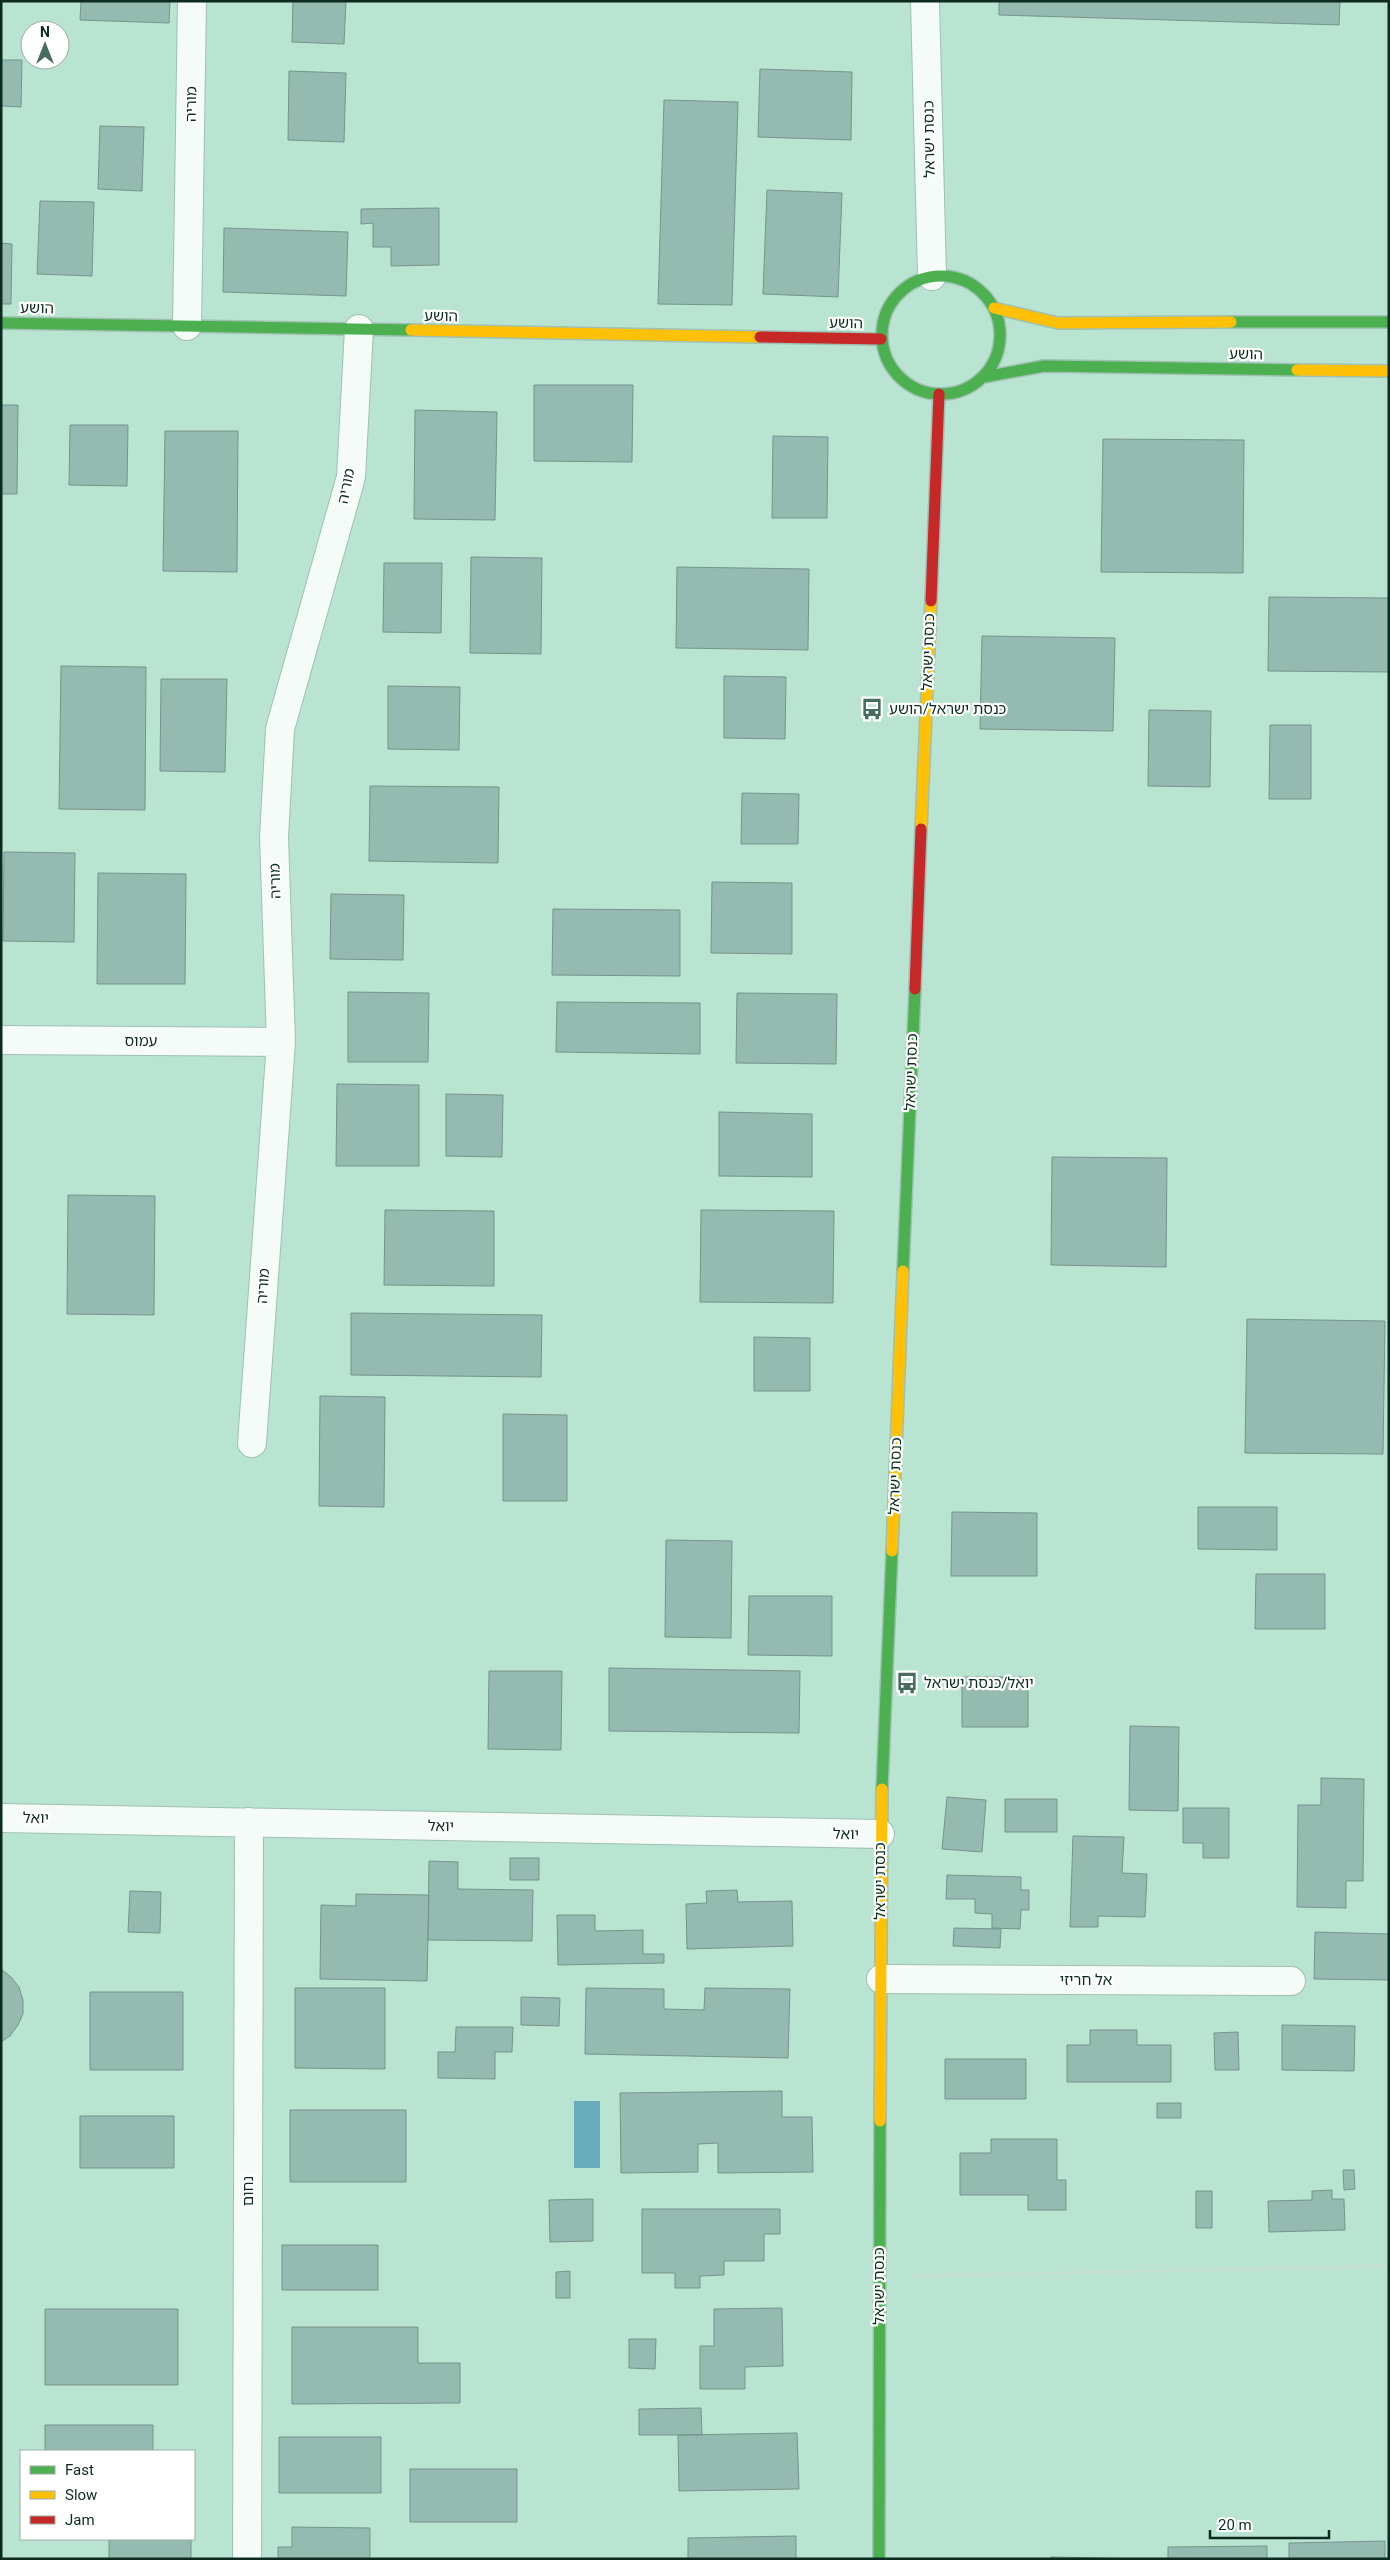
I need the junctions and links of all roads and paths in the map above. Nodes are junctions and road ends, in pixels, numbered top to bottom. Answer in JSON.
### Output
{"nodes":[{"id":1,"x":192,"y":1,"type":"edge"},
{"id":2,"x":925,"y":1,"type":"edge"},
{"id":3,"x":932,"y":276,"type":"junction"},
{"id":4,"x":994,"y":308,"type":"junction"},
{"id":5,"x":1,"y":322,"type":"edge"},
{"id":6,"x":1389,"y":322,"type":"edge"},
{"id":7,"x":187,"y":326,"type":"junction"},
{"id":8,"x":358,"y":329,"type":"junction"},
{"id":9,"x":881,"y":339,"type":"junction"},
{"id":10,"x":1389,"y":372,"type":"edge"},
{"id":11,"x":984,"y":377,"type":"junction"},
{"id":12,"x":939,"y":394,"type":"junction"},
{"id":13,"x":1,"y":1040,"type":"edge"},
{"id":14,"x":281,"y":1042,"type":"junction"},
{"id":15,"x":252,"y":1443,"type":"dead end"},
{"id":16,"x":1,"y":1818,"type":"edge"},
{"id":17,"x":249,"y":1822,"type":"junction"},
{"id":18,"x":880,"y":1834,"type":"junction"},
{"id":19,"x":881,"y":1979,"type":"junction"},
{"id":20,"x":1291,"y":1981,"type":"dead end"},
{"id":21,"x":1389,"y":2266,"type":"edge"},
{"id":22,"x":879,"y":2277,"type":"junction"},
{"id":23,"x":247,"y":2559,"type":"edge"},
{"id":24,"x":879,"y":2559,"type":"edge"}],
"edges":[{"from":1,"to":7,"type":"street","name":"מוריה"},
{"from":2,"to":3,"type":"street","name":"כנסת ישראל"},
{"from":3,"to":4,"type":"street"},
{"from":3,"to":9,"type":"street"},
{"from":4,"to":6,"type":"street","name":"הושע"},
{"from":4,"to":11,"type":"street"},
{"from":5,"to":7,"type":"street","name":"הושע"},
{"from":7,"to":8,"type":"street","name":"הושע"},
{"from":8,"to":9,"type":"street","name":"הושע"},
{"from":8,"to":14,"type":"street","name":"מוריה"},
{"from":9,"to":12,"type":"street"},
{"from":10,"to":11,"type":"street","name":"הושע"},
{"from":11,"to":12,"type":"street"},
{"from":12,"to":18,"type":"street","name":"כנסת ישראל"},
{"from":13,"to":14,"type":"street","name":"עמוס"},
{"from":14,"to":15,"type":"street","name":"מוריה"},
{"from":16,"to":17,"type":"street","name":"יואל"},
{"from":17,"to":18,"type":"street","name":"יואל"},
{"from":17,"to":23,"type":"street","name":"נחום"},
{"from":18,"to":19,"type":"street","name":"כנסת ישראל"},
{"from":19,"to":20,"type":"street","name":"אל חריזי"},
{"from":19,"to":22,"type":"street","name":"כנסת ישראל"},
{"from":21,"to":22,"type":"path"},
{"from":22,"to":24,"type":"street","name":"כנסת ישראל"}]}
